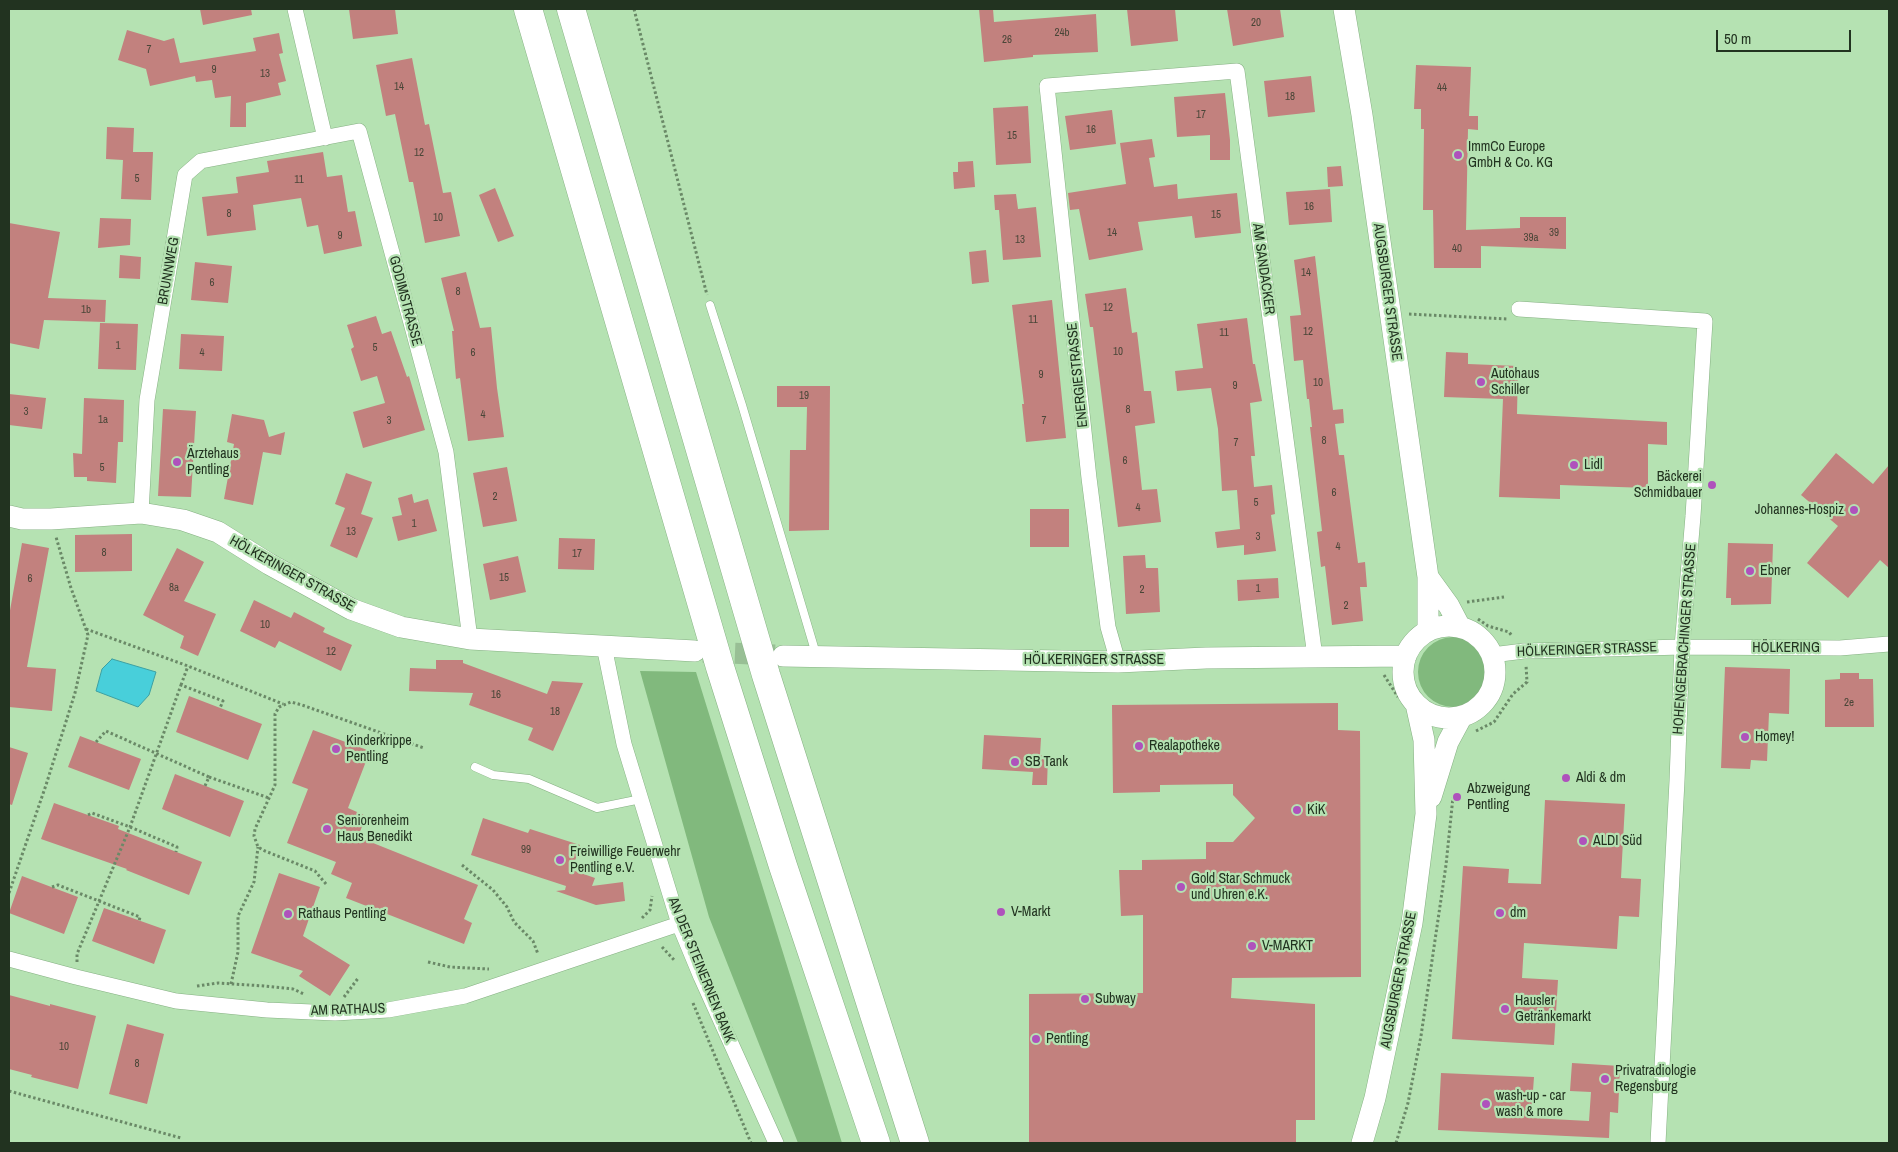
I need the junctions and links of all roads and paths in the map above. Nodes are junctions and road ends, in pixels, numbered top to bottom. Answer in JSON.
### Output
{"nodes":[{"id":1,"x":295,"y":9,"type":"edge"},
{"id":2,"x":528,"y":9,"type":"edge"},
{"id":3,"x":571,"y":9,"type":"edge"},
{"id":4,"x":634,"y":9,"type":"edge"},
{"id":5,"x":1344,"y":9,"type":"edge"},
{"id":6,"x":1047,"y":86,"type":"joint"},
{"id":7,"x":325,"y":138,"type":"junction"},
{"id":8,"x":710,"y":305,"type":"joint"},
{"id":9,"x":1520,"y":309,"type":"joint"},
{"id":10,"x":1406,"y":314,"type":"dead end"},
{"id":11,"x":141,"y":513,"type":"junction"},
{"id":12,"x":9,"y":516,"type":"edge"},
{"id":13,"x":51,"y":519,"type":"junction"},
{"id":14,"x":1428,"y":576,"type":"junction"},
{"id":15,"x":1504,"y":597,"type":"dead end"},
{"id":16,"x":1467,"y":618,"type":"junction"},
{"id":17,"x":86,"y":629,"type":"junction"},
{"id":18,"x":1428,"y":631,"type":"junction"},
{"id":19,"x":470,"y":639,"type":"junction"},
{"id":20,"x":1889,"y":644,"type":"edge"},
{"id":21,"x":604,"y":646,"type":"junction"},
{"id":22,"x":1682,"y":647,"type":"junction"},
{"id":23,"x":695,"y":651,"type":"tunnel mouth"},
{"id":24,"x":1524,"y":651,"type":"junction"},
{"id":25,"x":1492,"y":655,"type":"junction"},
{"id":26,"x":783,"y":656,"type":"tunnel mouth"},
{"id":27,"x":816,"y":656,"type":"junction"},
{"id":28,"x":1315,"y":656,"type":"junction"},
{"id":29,"x":1406,"y":656,"type":"junction"},
{"id":30,"x":1118,"y":662,"type":"junction"},
{"id":31,"x":188,"y":666,"type":"junction"},
{"id":32,"x":181,"y":685,"type":"junction"},
{"id":33,"x":283,"y":704,"type":"junction"},
{"id":34,"x":1416,"y":704,"type":"junction"},
{"id":35,"x":220,"y":708,"type":"dead end"},
{"id":36,"x":1468,"y":724,"type":"junction"},
{"id":37,"x":96,"y":742,"type":"dead end"},
{"id":38,"x":424,"y":748,"type":"dead end"},
{"id":39,"x":156,"y":752,"type":"junction"},
{"id":40,"x":475,"y":767,"type":"dead end"},
{"id":41,"x":209,"y":776,"type":"junction"},
{"id":42,"x":205,"y":786,"type":"dead end"},
{"id":43,"x":1453,"y":797,"type":"dead end"},
{"id":44,"x":269,"y":798,"type":"junction"},
{"id":45,"x":641,"y":799,"type":"junction"},
{"id":46,"x":1426,"y":814,"type":"junction"},
{"id":47,"x":88,"y":815,"type":"dead end"},
{"id":48,"x":130,"y":827,"type":"junction"},
{"id":49,"x":258,"y":847,"type":"junction"},
{"id":50,"x":176,"y":852,"type":"dead end"},
{"id":51,"x":462,"y":865,"type":"dead end"},
{"id":52,"x":326,"y":884,"type":"dead end"},
{"id":53,"x":52,"y":887,"type":"dead end"},
{"id":54,"x":651,"y":892,"type":"dead end"},
{"id":55,"x":9,"y":893,"type":"edge"},
{"id":56,"x":98,"y":901,"type":"junction"},
{"id":57,"x":639,"y":919,"type":"dead end"},
{"id":58,"x":139,"y":921,"type":"dead end"},
{"id":59,"x":680,"y":924,"type":"junction"},
{"id":60,"x":530,"y":957,"type":"dead end"},
{"id":61,"x":9,"y":959,"type":"edge"},
{"id":62,"x":428,"y":962,"type":"dead end"},
{"id":63,"x":496,"y":967,"type":"dead end"},
{"id":64,"x":678,"y":969,"type":"dead end"},
{"id":65,"x":76,"y":978,"type":"junction"},
{"id":66,"x":359,"y":978,"type":"dead end"},
{"id":67,"x":231,"y":984,"type":"dead end"},
{"id":68,"x":690,"y":997,"type":"dead end"},
{"id":69,"x":341,"y":999,"type":"dead end"},
{"id":70,"x":9,"y":1091,"type":"edge"},
{"id":71,"x":181,"y":1138,"type":"dead end"},
{"id":72,"x":875,"y":1142,"type":"edge"},
{"id":73,"x":752,"y":1143,"type":"edge"},
{"id":74,"x":776,"y":1143,"type":"edge"},
{"id":75,"x":915,"y":1143,"type":"edge"},
{"id":76,"x":1362,"y":1143,"type":"edge"},
{"id":77,"x":1396,"y":1143,"type":"edge"},
{"id":78,"x":1658,"y":1143,"type":"edge"}],
"edges":[{"from":1,"to":7,"type":"street"},
{"from":2,"to":72,"type":"highway"},
{"from":3,"to":75,"type":"highway"},
{"from":4,"to":8,"type":"path"},
{"from":5,"to":14,"type":"street","name":"AUGSBURGER STRASSE"},
{"from":6,"to":28,"type":"street","name":"AM SANDACKER"},
{"from":6,"to":30,"type":"street","name":"ENERGIESTRASSE"},
{"from":7,"to":11,"type":"street","name":"BRUNNWEG"},
{"from":7,"to":19,"type":"street","name":"GODIMSTRASSE"},
{"from":8,"to":27,"type":"lane"},
{"from":9,"to":10,"type":"path"},
{"from":9,"to":22,"type":"street","name":"HOHENGEBRACHINGER STRASSE"},
{"from":11,"to":13,"type":"street","name":"HÖLKERINGER STRASSE"},
{"from":11,"to":19,"type":"street","name":"HÖLKERINGER STRASSE"},
{"from":12,"to":13,"type":"street","name":"HÖLKERINGER STRASSE"},
{"from":13,"to":17,"type":"path"},
{"from":14,"to":16,"type":"street","name":"AUGSBURGER STRASSE"},
{"from":14,"to":18,"type":"street","name":"AUGSBURGER STRASSE"},
{"from":15,"to":16,"type":"path"},
{"from":16,"to":18,"type":"street"},
{"from":16,"to":24,"type":"path"},
{"from":16,"to":25,"type":"street"},
{"from":17,"to":31,"type":"path"},
{"from":17,"to":55,"type":"path"},
{"from":18,"to":29,"type":"street"},
{"from":19,"to":21,"type":"street","name":"HÖLKERINGER STRASSE"},
{"from":20,"to":22,"type":"street","name":"HÖLKERING"},
{"from":21,"to":23,"type":"street","name":"HÖLKERINGER STRASSE"},
{"from":21,"to":45,"type":"street","name":"AN DER STEINERNEN BANK"},
{"from":22,"to":24,"type":"street","name":"HÖLKERINGER STRASSE"},
{"from":22,"to":78,"type":"street","name":"HOHENGEBRACHINGER STRASSE"},
{"from":24,"to":25,"type":"street","name":"HÖLKERINGER STRASSE"},
{"from":24,"to":36,"type":"path"},
{"from":25,"to":36,"type":"street"},
{"from":26,"to":27,"type":"street","name":"HÖLKERINGER STRASSE"},
{"from":27,"to":30,"type":"street","name":"HÖLKERINGER STRASSE"},
{"from":28,"to":29,"type":"street","name":"HÖLKERINGER STRASSE"},
{"from":28,"to":30,"type":"street","name":"HÖLKERINGER STRASSE"},
{"from":29,"to":34,"type":"street"},
{"from":31,"to":32,"type":"path"},
{"from":31,"to":33,"type":"path"},
{"from":32,"to":35,"type":"path"},
{"from":32,"to":39,"type":"path"},
{"from":33,"to":38,"type":"path"},
{"from":33,"to":44,"type":"path"},
{"from":34,"to":36,"type":"street"},
{"from":34,"to":46,"type":"street","name":"AUGSBURGER STRASSE"},
{"from":36,"to":46,"type":"street","name":"AUGSBURGER STRASSE"},
{"from":37,"to":39,"type":"path"},
{"from":39,"to":41,"type":"path"},
{"from":39,"to":48,"type":"path"},
{"from":40,"to":45,"type":"lane"},
{"from":41,"to":42,"type":"path"},
{"from":41,"to":44,"type":"path"},
{"from":43,"to":77,"type":"path"},
{"from":44,"to":49,"type":"path"},
{"from":45,"to":59,"type":"street","name":"AN DER STEINERNEN BANK"},
{"from":46,"to":76,"type":"street","name":"AUGSBURGER STRASSE"},
{"from":47,"to":48,"type":"path"},
{"from":48,"to":50,"type":"path"},
{"from":48,"to":56,"type":"path"},
{"from":49,"to":52,"type":"path"},
{"from":49,"to":67,"type":"path"},
{"from":51,"to":60,"type":"path"},
{"from":53,"to":56,"type":"path"},
{"from":54,"to":57,"type":"path"},
{"from":56,"to":58,"type":"path"},
{"from":56,"to":65,"type":"path"},
{"from":59,"to":64,"type":"path"},
{"from":59,"to":65,"type":"street","name":"AM RATHAUS"},
{"from":59,"to":74,"type":"street","name":"AN DER STEINERNEN BANK"},
{"from":61,"to":65,"type":"street","name":"AM RATHAUS"},
{"from":62,"to":63,"type":"path"},
{"from":66,"to":69,"type":"path"},
{"from":68,"to":73,"type":"path"},
{"from":70,"to":71,"type":"path"}]}
